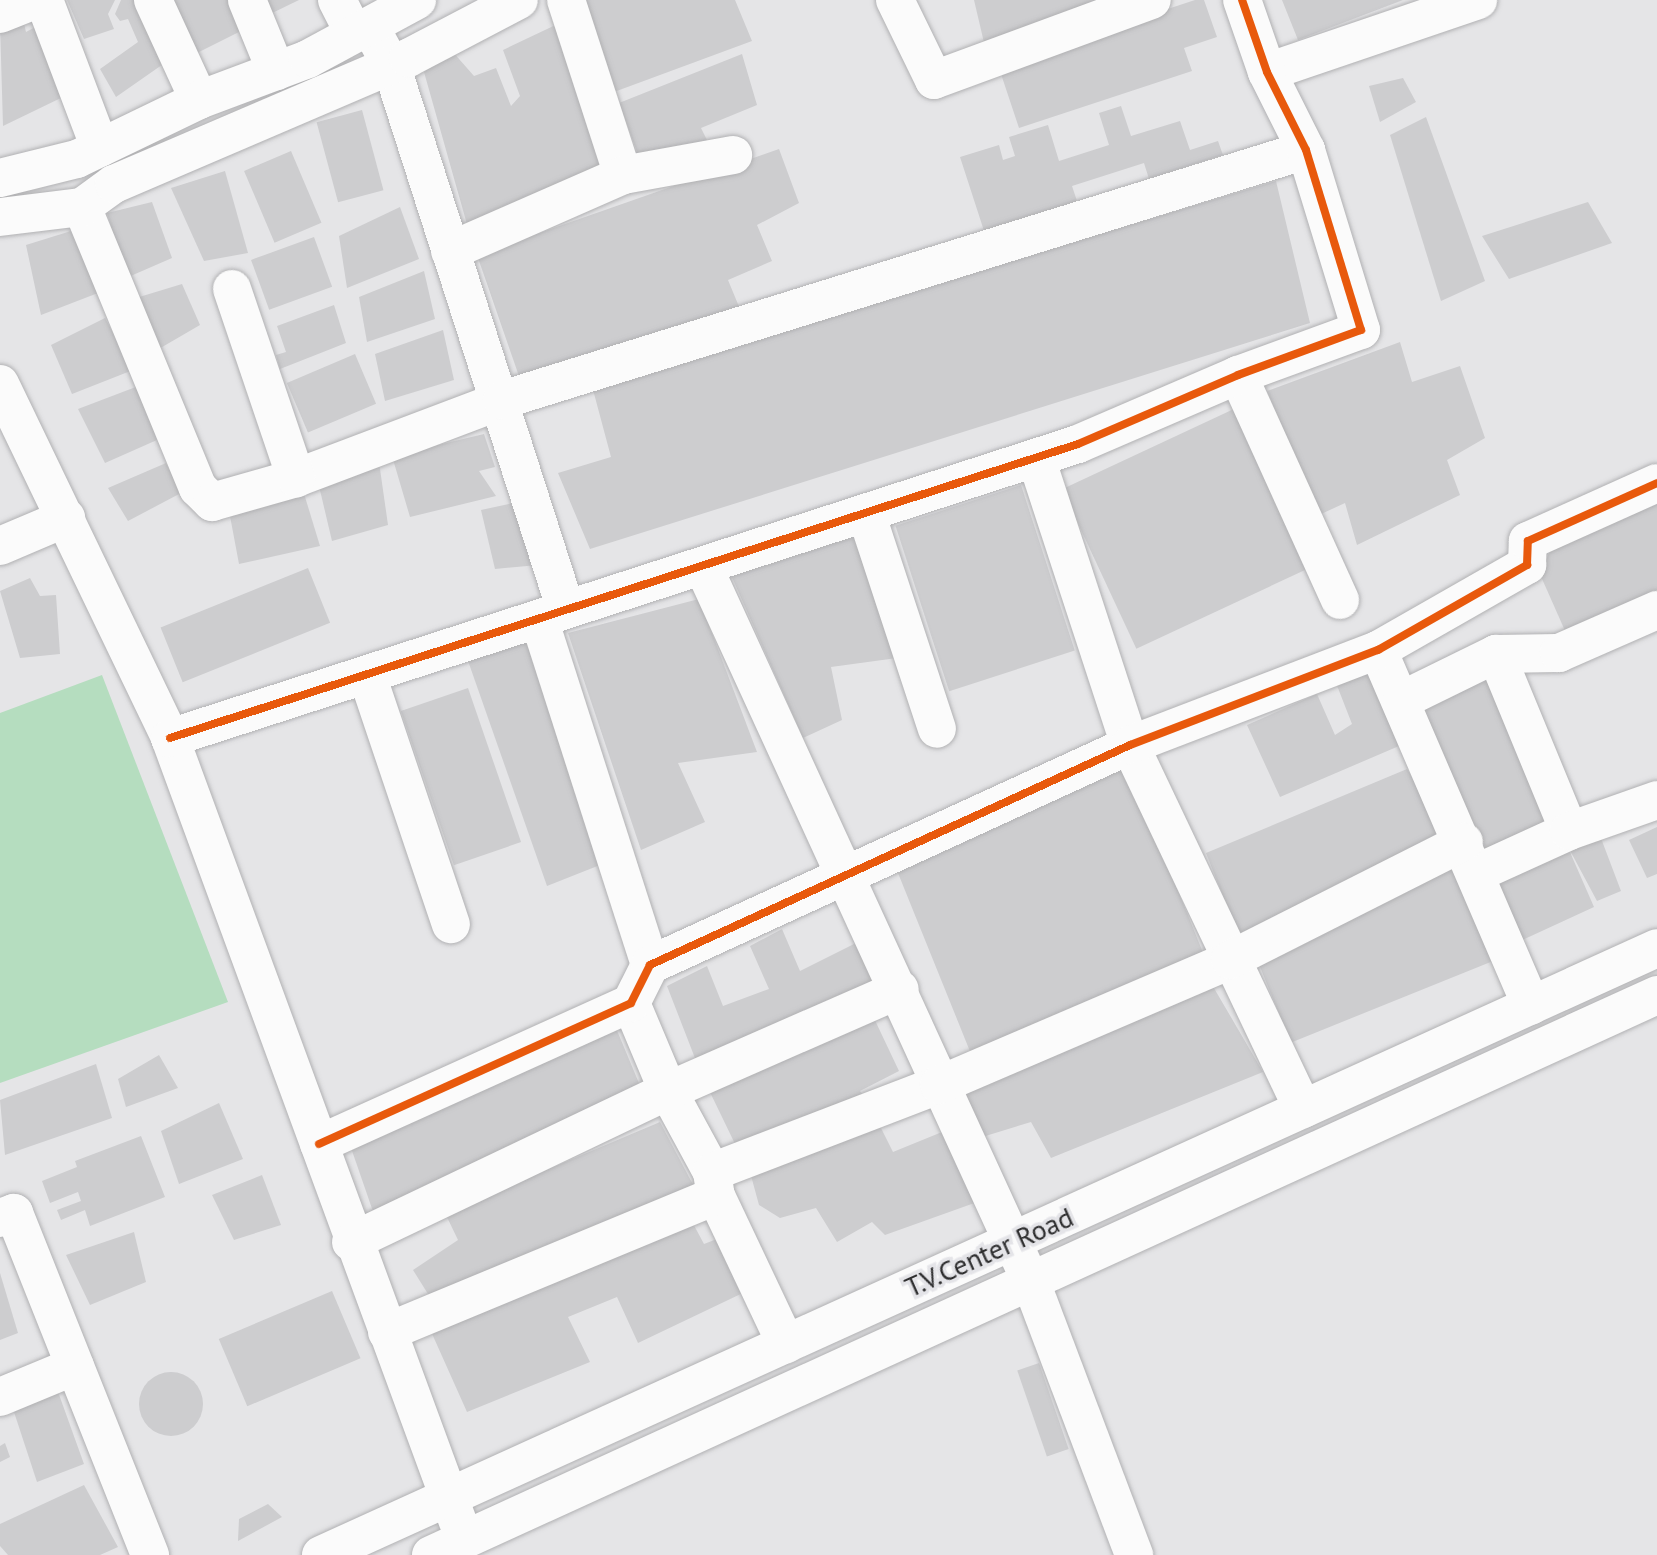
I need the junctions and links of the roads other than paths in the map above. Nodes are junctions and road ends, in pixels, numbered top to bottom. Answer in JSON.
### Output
{"nodes":[{"id":1,"x":35,"y":0,"type":"edge"},
{"id":2,"x":44,"y":0,"type":"edge"},
{"id":3,"x":153,"y":0,"type":"edge"},
{"id":4,"x":247,"y":0,"type":"edge"},
{"id":5,"x":337,"y":0,"type":"edge"},
{"id":6,"x":417,"y":0,"type":"edge"},
{"id":7,"x":519,"y":0,"type":"edge"},
{"id":8,"x":566,"y":0,"type":"edge"},
{"id":9,"x":895,"y":0,"type":"edge"},
{"id":10,"x":1152,"y":0,"type":"edge"},
{"id":11,"x":1242,"y":0,"type":"edge"},
{"id":12,"x":1478,"y":0,"type":"edge"},
{"id":13,"x":0,"y":14,"type":"edge"},
{"id":14,"x":362,"y":30,"type":"junction"},
{"id":15,"x":391,"y":65,"type":"junction"},
{"id":16,"x":276,"y":71,"type":"junction"},
{"id":17,"x":1267,"y":72,"type":"junction"},
{"id":18,"x":199,"y":100,"type":"junction"},
{"id":19,"x":100,"y":148,"type":"junction"},
{"id":20,"x":1306,"y":150,"type":"junction"},
{"id":21,"x":733,"y":155,"type":"dead end"},
{"id":22,"x":623,"y":175,"type":"junction"},
{"id":23,"x":0,"y":178,"type":"edge"},
{"id":24,"x":82,"y":207,"type":"junction"},
{"id":25,"x":4,"y":210,"type":"edge"},
{"id":26,"x":450,"y":251,"type":"junction"},
{"id":27,"x":232,"y":289,"type":"dead end"},
{"id":28,"x":1238,"y":375,"type":"junction"},
{"id":29,"x":0,"y":384,"type":"edge"},
{"id":30,"x":502,"y":400,"type":"junction"},
{"id":31,"x":1036,"y":458,"type":"junction"},
{"id":32,"x":296,"y":478,"type":"junction"},
{"id":33,"x":1657,"y":483,"type":"edge"},
{"id":34,"x":866,"y":513,"type":"junction"},
{"id":35,"x":66,"y":518,"type":"junction"},
{"id":36,"x":0,"y":546,"type":"edge"},
{"id":37,"x":703,"y":566,"type":"junction"},
{"id":38,"x":1340,"y":600,"type":"dead end"},
{"id":39,"x":552,"y":614,"type":"junction"},
{"id":40,"x":1655,"y":617,"type":"edge"},
{"id":41,"x":1378,"y":650,"type":"junction"},
{"id":42,"x":1496,"y":654,"type":"junction"},
{"id":43,"x":367,"y":675,"type":"junction"},
{"id":44,"x":1402,"y":700,"type":"junction"},
{"id":45,"x":937,"y":729,"type":"dead end"},
{"id":46,"x":170,"y":738,"type":"junction"},
{"id":47,"x":1130,"y":745,"type":"junction"},
{"id":48,"x":1657,"y":800,"type":"edge"},
{"id":49,"x":1569,"y":831,"type":"junction"},
{"id":50,"x":1471,"y":857,"type":"junction"},
{"id":51,"x":846,"y":876,"type":"junction"},
{"id":52,"x":451,"y":924,"type":"dead end"},
{"id":53,"x":1657,"y":948,"type":"edge"},
{"id":54,"x":1230,"y":960,"type":"junction"},
{"id":55,"x":650,"y":965,"type":"junction"},
{"id":56,"x":900,"y":989,"type":"junction"},
{"id":57,"x":1657,"y":995,"type":"edge"},
{"id":58,"x":631,"y":1003,"type":"junction"},
{"id":59,"x":1531,"y":1005,"type":"junction"},
{"id":60,"x":939,"y":1085,"type":"junction"},
{"id":61,"x":668,"y":1091,"type":"junction"},
{"id":62,"x":1303,"y":1109,"type":"junction"},
{"id":63,"x":319,"y":1144,"type":"junction"},
{"id":64,"x":714,"y":1184,"type":"junction"},
{"id":65,"x":0,"y":1218,"type":"edge"},
{"id":66,"x":351,"y":1242,"type":"junction"},
{"id":67,"x":1010,"y":1242,"type":"junction"},
{"id":68,"x":1031,"y":1282,"type":"junction"},
{"id":69,"x":387,"y":1332,"type":"junction"},
{"id":70,"x":786,"y":1344,"type":"junction"},
{"id":71,"x":75,"y":1366,"type":"junction"},
{"id":72,"x":0,"y":1397,"type":"edge"},
{"id":73,"x":449,"y":1498,"type":"junction"},
{"id":74,"x":465,"y":1539,"type":"junction"},
{"id":75,"x":150,"y":1555,"type":"edge"},
{"id":76,"x":321,"y":1555,"type":"edge"},
{"id":77,"x":431,"y":1555,"type":"edge"},
{"id":78,"x":1134,"y":1555,"type":"edge"}],
"edges":[{"from":1,"to":13,"type":"street"},
{"from":2,"to":19,"type":"street"},
{"from":3,"to":18,"type":"street"},
{"from":4,"to":16,"type":"street"},
{"from":5,"to":14,"type":"street"},
{"from":6,"to":14,"type":"street"},
{"from":7,"to":15,"type":"street"},
{"from":8,"to":22,"type":"street"},
{"from":9,"to":10,"type":"street"},
{"from":11,"to":17,"type":"street"},
{"from":12,"to":17,"type":"street"},
{"from":14,"to":15,"type":"street"},
{"from":14,"to":16,"type":"street"},
{"from":15,"to":24,"type":"street"},
{"from":15,"to":26,"type":"street"},
{"from":16,"to":18,"type":"street"},
{"from":17,"to":20,"type":"street"},
{"from":18,"to":19,"type":"street"},
{"from":19,"to":23,"type":"street"},
{"from":20,"to":28,"type":"street"},
{"from":20,"to":30,"type":"street"},
{"from":21,"to":22,"type":"street"},
{"from":22,"to":26,"type":"street"},
{"from":24,"to":25,"type":"street"},
{"from":24,"to":32,"type":"street"},
{"from":26,"to":30,"type":"street"},
{"from":27,"to":32,"type":"street"},
{"from":28,"to":31,"type":"street"},
{"from":28,"to":38,"type":"street"},
{"from":29,"to":35,"type":"street"},
{"from":30,"to":32,"type":"street"},
{"from":30,"to":39,"type":"street"},
{"from":31,"to":34,"type":"street"},
{"from":31,"to":47,"type":"street"},
{"from":33,"to":41,"type":"street"},
{"from":34,"to":37,"type":"street"},
{"from":34,"to":45,"type":"street"},
{"from":35,"to":36,"type":"street"},
{"from":35,"to":46,"type":"street"},
{"from":37,"to":39,"type":"street"},
{"from":37,"to":51,"type":"street"},
{"from":39,"to":43,"type":"street"},
{"from":39,"to":55,"type":"street"},
{"from":40,"to":42,"type":"street"},
{"from":41,"to":44,"type":"street"},
{"from":41,"to":47,"type":"street"},
{"from":42,"to":44,"type":"street"},
{"from":42,"to":49,"type":"street"},
{"from":43,"to":46,"type":"street"},
{"from":43,"to":52,"type":"street"},
{"from":44,"to":50,"type":"street"},
{"from":46,"to":63,"type":"street"},
{"from":47,"to":51,"type":"street"},
{"from":47,"to":54,"type":"street"},
{"from":48,"to":49,"type":"street"},
{"from":49,"to":50,"type":"street"},
{"from":50,"to":54,"type":"street"},
{"from":50,"to":59,"type":"street"},
{"from":51,"to":55,"type":"street"},
{"from":51,"to":56,"type":"street"},
{"from":53,"to":59,"type":"street","name":"T.V.Center Road"},
{"from":54,"to":60,"type":"street"},
{"from":54,"to":62,"type":"street"},
{"from":55,"to":58,"type":"street"},
{"from":56,"to":60,"type":"street"},
{"from":56,"to":61,"type":"street"},
{"from":57,"to":68,"type":"street","name":"T.V.Center Road"},
{"from":58,"to":61,"type":"street"},
{"from":58,"to":63,"type":"street"},
{"from":59,"to":62,"type":"street","name":"T.V.Center Road"},
{"from":60,"to":64,"type":"street"},
{"from":60,"to":67,"type":"street"},
{"from":61,"to":64,"type":"street"},
{"from":61,"to":66,"type":"street"},
{"from":62,"to":67,"type":"street","name":"T.V.Center Road"},
{"from":63,"to":66,"type":"street"},
{"from":64,"to":69,"type":"street"},
{"from":64,"to":70,"type":"street"},
{"from":65,"to":71,"type":"street"},
{"from":66,"to":69,"type":"street"},
{"from":67,"to":68,"type":"street"},
{"from":67,"to":70,"type":"street","name":"T.V.Center Road"},
{"from":68,"to":74,"type":"street","name":"T.V.Center Road"},
{"from":68,"to":78,"type":"street"},
{"from":69,"to":73,"type":"street"},
{"from":70,"to":73,"type":"street","name":"T.V.Center Road"},
{"from":71,"to":72,"type":"street"},
{"from":71,"to":75,"type":"street"},
{"from":73,"to":74,"type":"street"},
{"from":73,"to":76,"type":"street","name":"T.V.Center Road"},
{"from":74,"to":77,"type":"street","name":"T.V.Center Road"}]}
